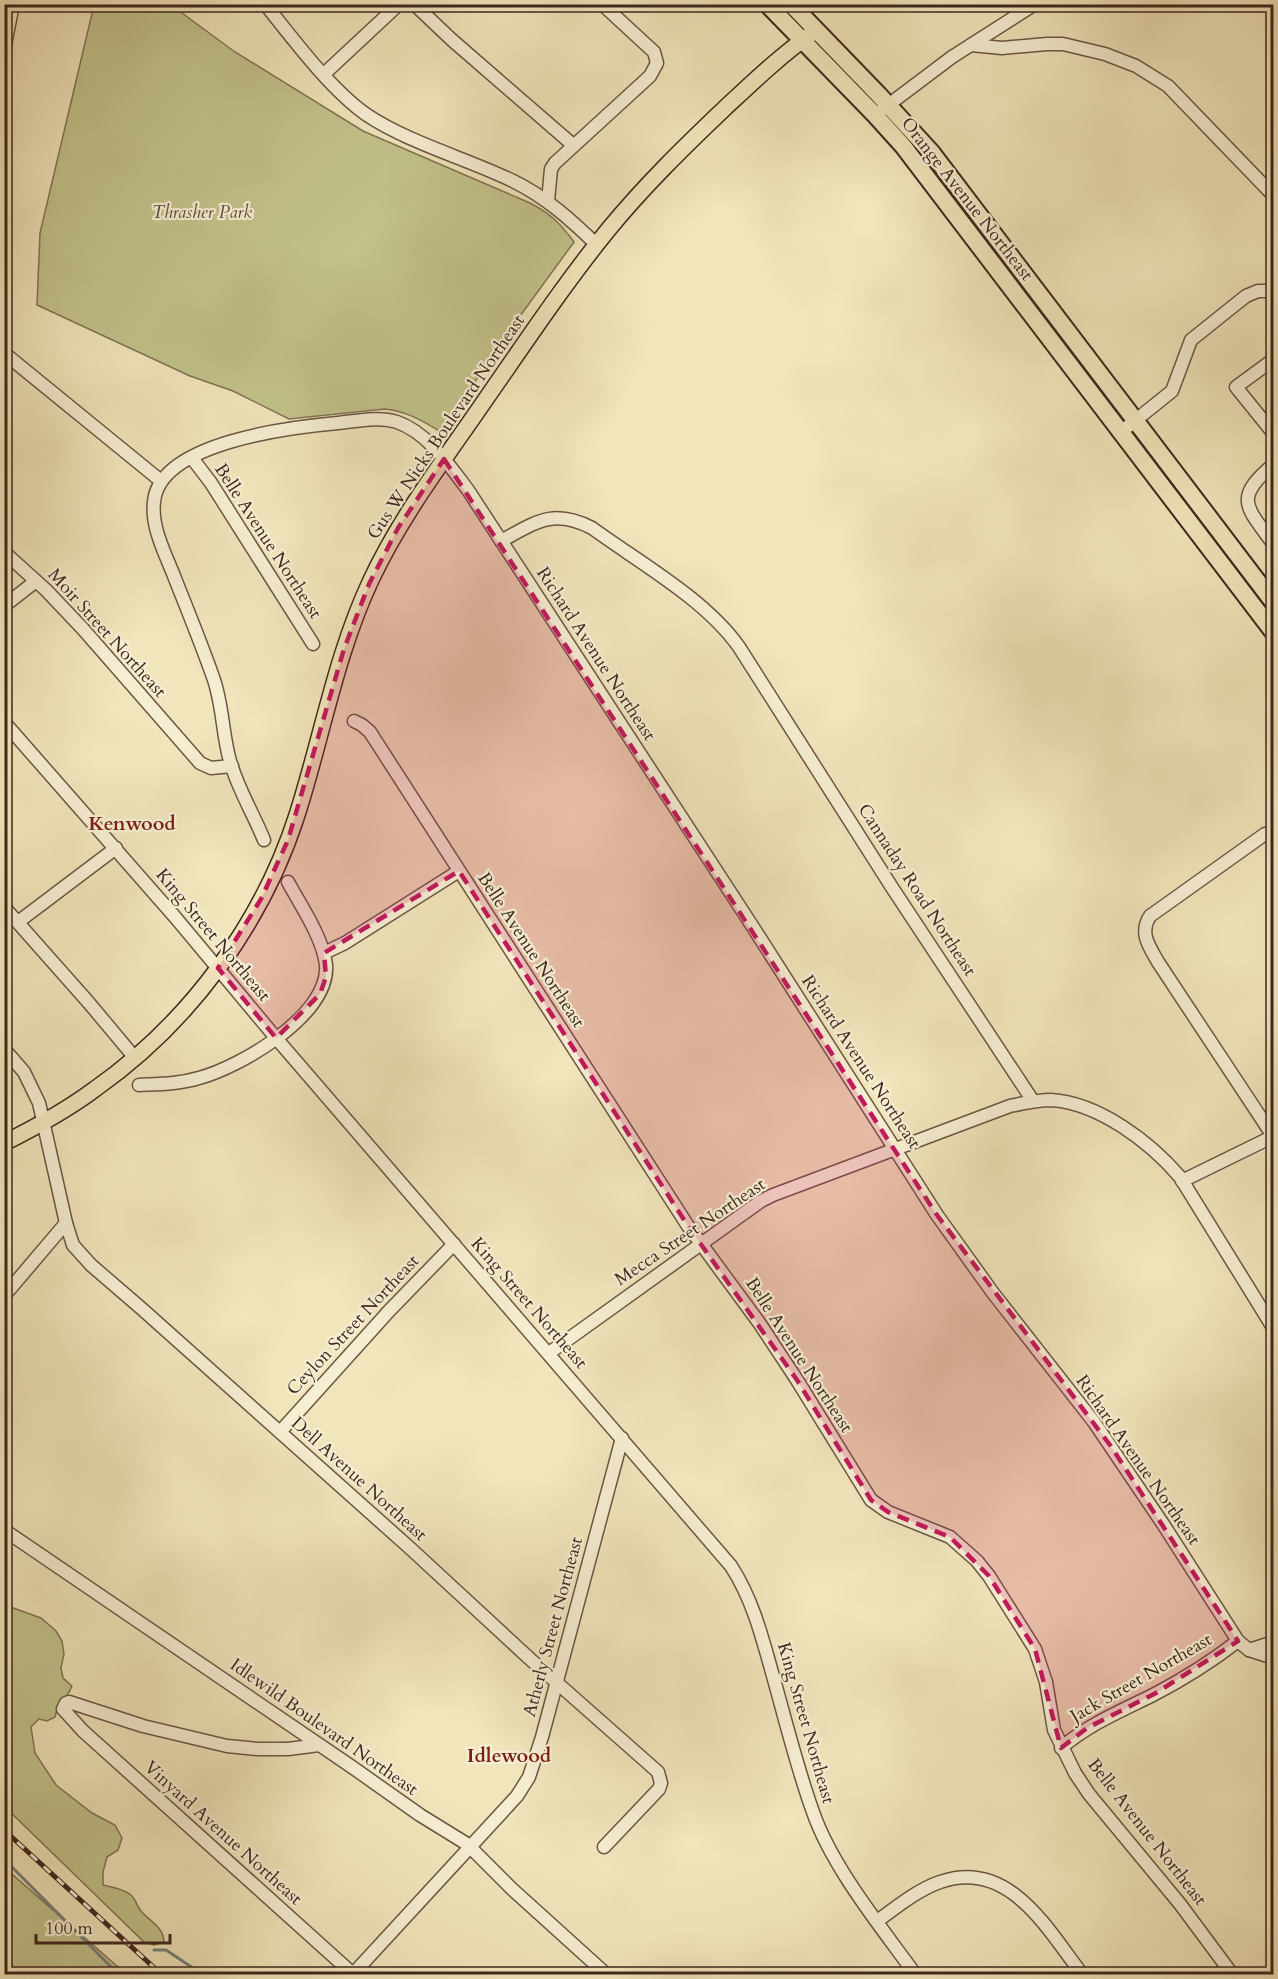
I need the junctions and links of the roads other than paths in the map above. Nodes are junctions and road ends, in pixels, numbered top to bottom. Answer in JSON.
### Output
{"nodes":[{"id":1,"x":13,"y":4,"type":"edge"},
{"id":2,"x":265,"y":4,"type":"edge"},
{"id":3,"x":399,"y":4,"type":"edge"},
{"id":4,"x":414,"y":4,"type":"edge"},
{"id":5,"x":602,"y":4,"type":"edge"},
{"id":6,"x":767,"y":4,"type":"edge"},
{"id":7,"x":791,"y":4,"type":"edge"},
{"id":8,"x":1035,"y":4,"type":"edge"},
{"id":9,"x":809,"y":35,"type":"junction"},
{"id":10,"x":971,"y":45,"type":"junction"},
{"id":11,"x":4,"y":50,"type":"edge"},
{"id":12,"x":324,"y":74,"type":"junction"},
{"id":13,"x":882,"y":110,"type":"junction"},
{"id":14,"x":573,"y":145,"type":"junction"},
{"id":15,"x":1274,"y":196,"type":"edge"},
{"id":16,"x":548,"y":201,"type":"junction"},
{"id":17,"x":597,"y":245,"type":"junction"},
{"id":18,"x":1274,"y":291,"type":"edge"},
{"id":19,"x":4,"y":353,"type":"edge"},
{"id":20,"x":1274,"y":360,"type":"edge"},
{"id":21,"x":1135,"y":421,"type":"junction"},
{"id":22,"x":1121,"y":432,"type":"junction"},
{"id":23,"x":1274,"y":434,"type":"edge"},
{"id":24,"x":192,"y":458,"type":"junction"},
{"id":25,"x":444,"y":459,"type":"junction"},
{"id":26,"x":1274,"y":464,"type":"edge"},
{"id":27,"x":161,"y":481,"type":"junction"},
{"id":28,"x":501,"y":541,"type":"junction"},
{"id":29,"x":1274,"y":545,"type":"edge"},
{"id":30,"x":4,"y":552,"type":"edge"},
{"id":31,"x":36,"y":581,"type":"junction"},
{"id":32,"x":1274,"y":603,"type":"edge"},
{"id":33,"x":4,"y":606,"type":"edge"},
{"id":34,"x":1274,"y":633,"type":"edge"},
{"id":35,"x":313,"y":644,"type":"dead end"},
{"id":36,"x":354,"y":721,"type":"dead end"},
{"id":37,"x":4,"y":722,"type":"edge"},
{"id":38,"x":232,"y":766,"type":"junction"},
{"id":39,"x":1265,"y":834,"type":"dead end"},
{"id":40,"x":264,"y":840,"type":"dead end"},
{"id":41,"x":116,"y":848,"type":"junction"},
{"id":42,"x":459,"y":871,"type":"junction"},
{"id":43,"x":288,"y":882,"type":"dead end"},
{"id":44,"x":4,"y":907,"type":"edge"},
{"id":45,"x":18,"y":922,"type":"junction"},
{"id":46,"x":324,"y":953,"type":"junction"},
{"id":47,"x":218,"y":968,"type":"junction"},
{"id":48,"x":276,"y":1038,"type":"junction"},
{"id":49,"x":4,"y":1049,"type":"edge"},
{"id":50,"x":135,"y":1058,"type":"junction"},
{"id":51,"x":139,"y":1085,"type":"dead end"},
{"id":52,"x":1033,"y":1101,"type":"junction"},
{"id":53,"x":44,"y":1122,"type":"junction"},
{"id":54,"x":1273,"y":1136,"type":"edge"},
{"id":55,"x":4,"y":1143,"type":"edge"},
{"id":56,"x":896,"y":1149,"type":"junction"},
{"id":57,"x":1182,"y":1180,"type":"junction"},
{"id":58,"x":66,"y":1223,"type":"junction"},
{"id":59,"x":454,"y":1244,"type":"junction"},
{"id":60,"x":701,"y":1244,"type":"junction"},
{"id":61,"x":4,"y":1296,"type":"edge"},
{"id":62,"x":1274,"y":1329,"type":"edge"},
{"id":63,"x":549,"y":1353,"type":"junction"},
{"id":64,"x":280,"y":1432,"type":"junction"},
{"id":65,"x":622,"y":1438,"type":"junction"},
{"id":66,"x":4,"y":1530,"type":"edge"},
{"id":67,"x":1238,"y":1641,"type":"junction"},
{"id":68,"x":1274,"y":1642,"type":"edge"},
{"id":69,"x":1249,"y":1650,"type":"junction"},
{"id":70,"x":1274,"y":1658,"type":"edge"},
{"id":71,"x":556,"y":1682,"type":"junction"},
{"id":72,"x":319,"y":1745,"type":"junction"},
{"id":73,"x":1062,"y":1748,"type":"junction"},
{"id":74,"x":470,"y":1846,"type":"junction"},
{"id":75,"x":604,"y":1847,"type":"dead end"},
{"id":76,"x":877,"y":1921,"type":"junction"},
{"id":77,"x":353,"y":1974,"type":"edge"},
{"id":78,"x":606,"y":1974,"type":"edge"},
{"id":79,"x":915,"y":1974,"type":"edge"},
{"id":80,"x":1082,"y":1974,"type":"edge"},
{"id":81,"x":1232,"y":1974,"type":"edge"}],
"edges":[{"from":1,"to":11,"type":"street"},
{"from":2,"to":12,"type":"street"},
{"from":3,"to":12,"type":"street"},
{"from":4,"to":14,"type":"street"},
{"from":5,"to":14,"type":"street"},
{"from":6,"to":9,"type":"highway","name":"Orange Avenue Northeast"},
{"from":7,"to":9,"type":"highway","name":"Orange Avenue Northeast"},
{"from":8,"to":10,"type":"street"},
{"from":9,"to":13,"type":"highway","name":"Orange Avenue Northeast"},
{"from":9,"to":17,"type":"main road","name":"Gus W Nicks Boulevard Northeast"},
{"from":10,"to":13,"type":"street"},
{"from":10,"to":15,"type":"street"},
{"from":12,"to":16,"type":"street"},
{"from":13,"to":21,"type":"highway","name":"Orange Avenue Northeast"},
{"from":13,"to":22,"type":"highway","name":"Orange Avenue Northeast"},
{"from":14,"to":16,"type":"street"},
{"from":16,"to":17,"type":"street"},
{"from":17,"to":25,"type":"main road","name":"Gus W Nicks Boulevard Northeast"},
{"from":18,"to":21,"type":"street"},
{"from":19,"to":27,"type":"street"},
{"from":20,"to":23,"type":"street"},
{"from":21,"to":22,"type":"street"},
{"from":21,"to":32,"type":"highway","name":"Orange Avenue Northeast"},
{"from":22,"to":34,"type":"highway","name":"Orange Avenue Northeast"},
{"from":24,"to":25,"type":"street","name":"Richard Avenue Northeast"},
{"from":24,"to":27,"type":"street","name":"Richard Avenue Northeast"},
{"from":24,"to":35,"type":"street","name":"Belle Avenue Northeast"},
{"from":25,"to":28,"type":"street","name":"Richard Avenue Northeast"},
{"from":25,"to":47,"type":"main road","name":"Gus W Nicks Boulevard Northeast"},
{"from":26,"to":29,"type":"street"},
{"from":27,"to":38,"type":"street"},
{"from":28,"to":52,"type":"street","name":"Cannaday Road Northeast"},
{"from":28,"to":56,"type":"street","name":"Richard Avenue Northeast"},
{"from":30,"to":31,"type":"street","name":"Moir Street Northeast"},
{"from":31,"to":33,"type":"street"},
{"from":31,"to":38,"type":"street","name":"Moir Street Northeast"},
{"from":36,"to":42,"type":"street","name":"Belle Avenue Northeast"},
{"from":37,"to":41,"type":"street","name":"King Street Northeast"},
{"from":38,"to":40,"type":"street"},
{"from":39,"to":54,"type":"street"},
{"from":41,"to":45,"type":"street"},
{"from":41,"to":47,"type":"street","name":"King Street Northeast"},
{"from":42,"to":46,"type":"street"},
{"from":42,"to":60,"type":"street","name":"Belle Avenue Northeast"},
{"from":43,"to":46,"type":"street"},
{"from":44,"to":45,"type":"street"},
{"from":45,"to":50,"type":"street"},
{"from":46,"to":48,"type":"street"},
{"from":47,"to":48,"type":"street","name":"King Street Northeast"},
{"from":47,"to":50,"type":"main road","name":"Gus W Nicks Boulevard Northeast"},
{"from":48,"to":51,"type":"street"},
{"from":48,"to":59,"type":"street","name":"King Street Northeast"},
{"from":49,"to":53,"type":"street"},
{"from":50,"to":53,"type":"main road","name":"Gus W Nicks Boulevard Northeast"},
{"from":52,"to":56,"type":"street","name":"Mecca Street Northeast"},
{"from":52,"to":57,"type":"street"},
{"from":53,"to":55,"type":"main road","name":"Gus W Nicks Boulevard Northeast"},
{"from":53,"to":58,"type":"street"},
{"from":54,"to":57,"type":"street"},
{"from":56,"to":60,"type":"street","name":"Mecca Street Northeast"},
{"from":56,"to":67,"type":"street","name":"Richard Avenue Northeast"},
{"from":57,"to":62,"type":"street"},
{"from":58,"to":61,"type":"street"},
{"from":58,"to":64,"type":"street","name":"Dell Avenue Northeast"},
{"from":59,"to":63,"type":"street","name":"King Street Northeast"},
{"from":59,"to":64,"type":"street","name":"Ceylon Street Northeast"},
{"from":60,"to":63,"type":"street","name":"Mecca Street Northeast"},
{"from":60,"to":73,"type":"street","name":"Belle Avenue Northeast"},
{"from":63,"to":65,"type":"street","name":"King Street Northeast"},
{"from":64,"to":71,"type":"street","name":"Dell Avenue Northeast"},
{"from":65,"to":71,"type":"street","name":"Atherly Street Northeast"},
{"from":65,"to":76,"type":"street","name":"King Street Northeast"},
{"from":66,"to":72,"type":"street","name":"Idlewild Boulevard Northeast"},
{"from":67,"to":69,"type":"street","name":"Richard Avenue Northeast"},
{"from":67,"to":73,"type":"street","name":"Jack Street Northeast"},
{"from":68,"to":69,"type":"street"},
{"from":69,"to":70,"type":"street","name":"Richard Avenue Northeast"},
{"from":71,"to":74,"type":"street","name":"Atherly Street Northeast"},
{"from":71,"to":75,"type":"street","name":"Dell Avenue Northeast"},
{"from":72,"to":74,"type":"street","name":"Idlewild Boulevard Northeast"},
{"from":72,"to":77,"type":"street","name":"Vinyard Avenue Northeast"},
{"from":73,"to":81,"type":"street","name":"Belle Avenue Northeast"},
{"from":74,"to":77,"type":"street","name":"Atherly Street Northeast"},
{"from":74,"to":78,"type":"street","name":"Idlewild Boulevard Northeast"},
{"from":76,"to":79,"type":"street","name":"King Street Northeast"},
{"from":76,"to":80,"type":"street"}]}
